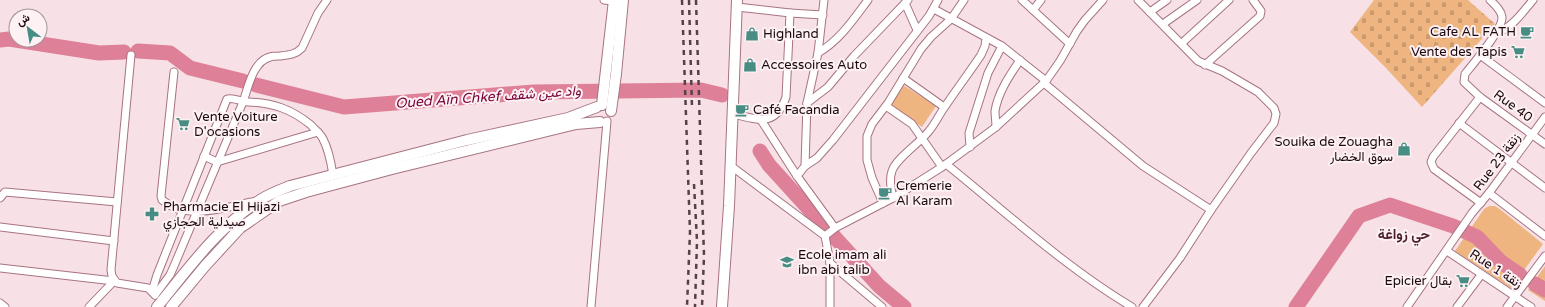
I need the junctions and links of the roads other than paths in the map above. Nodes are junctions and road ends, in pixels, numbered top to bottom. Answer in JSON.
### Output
{"nodes":[{"id":1,"x":327,"y":0,"type":"edge"},
{"id":2,"x":614,"y":0,"type":"edge"},
{"id":3,"x":824,"y":0,"type":"edge"},
{"id":4,"x":868,"y":0,"type":"edge"},
{"id":5,"x":938,"y":0,"type":"edge"},
{"id":6,"x":964,"y":0,"type":"edge"},
{"id":7,"x":1022,"y":0,"type":"edge"},
{"id":8,"x":1042,"y":0,"type":"edge"},
{"id":9,"x":1103,"y":0,"type":"edge"},
{"id":10,"x":1138,"y":0,"type":"edge"},
{"id":11,"x":1166,"y":0,"type":"edge"},
{"id":12,"x":1197,"y":0,"type":"edge"},
{"id":13,"x":1229,"y":0,"type":"edge"},
{"id":14,"x":1254,"y":0,"type":"edge"},
{"id":15,"x":1490,"y":0,"type":"edge"},
{"id":16,"x":1533,"y":0,"type":"edge"},
{"id":17,"x":906,"y":2,"type":"edge"},
{"id":18,"x":737,"y":4,"type":"edge"},
{"id":19,"x":934,"y":9,"type":"junction"},
{"id":20,"x":1033,"y":10,"type":"junction"},
{"id":21,"x":1150,"y":12,"type":"junction"},
{"id":22,"x":790,"y":13,"type":"junction"},
{"id":23,"x":823,"y":15,"type":"junction"},
{"id":24,"x":950,"y":19,"type":"junction"},
{"id":25,"x":1163,"y":24,"type":"junction"},
{"id":26,"x":917,"y":30,"type":"junction"},
{"id":27,"x":1496,"y":33,"type":"junction"},
{"id":28,"x":986,"y":38,"type":"junction"},
{"id":29,"x":1182,"y":43,"type":"junction"},
{"id":30,"x":1070,"y":44,"type":"junction"},
{"id":31,"x":1002,"y":46,"type":"junction"},
{"id":32,"x":818,"y":53,"type":"junction"},
{"id":33,"x":131,"y":55,"type":"dead end"},
{"id":34,"x":1480,"y":55,"type":"junction"},
{"id":35,"x":1020,"y":60,"type":"junction"},
{"id":36,"x":1205,"y":64,"type":"junction"},
{"id":37,"x":174,"y":72,"type":"dead end"},
{"id":38,"x":903,"y":78,"type":"junction"},
{"id":39,"x":1045,"y":82,"type":"junction"},
{"id":40,"x":1480,"y":97,"type":"junction"},
{"id":41,"x":604,"y":101,"type":"junction"},
{"id":42,"x":244,"y":102,"type":"junction"},
{"id":43,"x":807,"y":103,"type":"junction"},
{"id":44,"x":1545,"y":103,"type":"edge"},
{"id":45,"x":886,"y":106,"type":"junction"},
{"id":46,"x":944,"y":107,"type":"junction"},
{"id":47,"x":734,"y":114,"type":"junction"},
{"id":48,"x":1545,"y":117,"type":"edge"},
{"id":49,"x":761,"y":120,"type":"junction"},
{"id":50,"x":604,"y":122,"type":"junction"},
{"id":51,"x":1459,"y":123,"type":"junction"},
{"id":52,"x":996,"y":127,"type":"junction"},
{"id":53,"x":318,"y":132,"type":"junction"},
{"id":54,"x":1532,"y":135,"type":"junction"},
{"id":55,"x":922,"y":139,"type":"junction"},
{"id":56,"x":1545,"y":144,"type":"edge"},
{"id":57,"x":970,"y":147,"type":"junction"},
{"id":58,"x":204,"y":156,"type":"junction"},
{"id":59,"x":217,"y":162,"type":"junction"},
{"id":60,"x":1512,"y":162,"type":"junction"},
{"id":61,"x":944,"y":165,"type":"junction"},
{"id":62,"x":731,"y":166,"type":"junction"},
{"id":63,"x":805,"y":166,"type":"junction"},
{"id":64,"x":333,"y":175,"type":"junction"},
{"id":65,"x":797,"y":176,"type":"junction"},
{"id":66,"x":1545,"y":188,"type":"edge"},
{"id":67,"x":1489,"y":193,"type":"junction"},
{"id":68,"x":0,"y":198,"type":"edge"},
{"id":69,"x":893,"y":198,"type":"junction"},
{"id":70,"x":260,"y":200,"type":"junction"},
{"id":71,"x":117,"y":202,"type":"junction"},
{"id":72,"x":883,"y":203,"type":"junction"},
{"id":73,"x":1481,"y":203,"type":"junction"},
{"id":74,"x":183,"y":210,"type":"junction"},
{"id":75,"x":1211,"y":210,"type":"junction"},
{"id":76,"x":197,"y":212,"type":"junction"},
{"id":77,"x":0,"y":227,"type":"edge"},
{"id":78,"x":834,"y":229,"type":"junction"},
{"id":79,"x":825,"y":236,"type":"junction"},
{"id":80,"x":1545,"y":236,"type":"edge"},
{"id":81,"x":114,"y":241,"type":"junction"},
{"id":82,"x":1447,"y":251,"type":"junction"},
{"id":83,"x":1545,"y":256,"type":"edge"},
{"id":84,"x":830,"y":263,"type":"junction"},
{"id":85,"x":0,"y":268,"type":"edge"},
{"id":86,"x":1481,"y":274,"type":"junction"},
{"id":87,"x":114,"y":280,"type":"junction"},
{"id":88,"x":1515,"y":296,"type":"junction"},
{"id":89,"x":156,"y":302,"type":"edge"},
{"id":90,"x":0,"y":303,"type":"edge"},
{"id":91,"x":5,"y":307,"type":"edge"},
{"id":92,"x":89,"y":307,"type":"edge"},
{"id":93,"x":171,"y":307,"type":"edge"},
{"id":94,"x":590,"y":307,"type":"edge"},
{"id":95,"x":722,"y":307,"type":"edge"},
{"id":96,"x":830,"y":307,"type":"edge"},
{"id":97,"x":882,"y":307,"type":"edge"},
{"id":98,"x":1132,"y":307,"type":"edge"},
{"id":99,"x":1143,"y":307,"type":"edge"},
{"id":100,"x":1407,"y":307,"type":"edge"},
{"id":101,"x":1457,"y":307,"type":"edge"},
{"id":102,"x":1507,"y":307,"type":"edge"},
{"id":103,"x":1531,"y":307,"type":"edge"}],
"edges":[{"from":1,"to":42,"type":"street"},
{"from":2,"to":41,"type":"main road"},
{"from":3,"to":23,"type":"street"},
{"from":4,"to":32,"type":"street"},
{"from":5,"to":19,"type":"street"},
{"from":6,"to":24,"type":"street"},
{"from":7,"to":20,"type":"street"},
{"from":8,"to":20,"type":"street"},
{"from":9,"to":30,"type":"street"},
{"from":10,"to":21,"type":"street"},
{"from":11,"to":21,"type":"street"},
{"from":12,"to":25,"type":"street"},
{"from":13,"to":29,"type":"street"},
{"from":14,"to":36,"type":"street"},
{"from":15,"to":27,"type":"street"},
{"from":16,"to":27,"type":"street"},
{"from":17,"to":26,"type":"street"},
{"from":17,"to":43,"type":"street"},
{"from":18,"to":22,"type":"street"},
{"from":18,"to":47,"type":"main road"},
{"from":19,"to":24,"type":"street"},
{"from":19,"to":26,"type":"street"},
{"from":20,"to":30,"type":"street"},
{"from":21,"to":25,"type":"street"},
{"from":22,"to":23,"type":"street"},
{"from":22,"to":49,"type":"street"},
{"from":23,"to":32,"type":"street"},
{"from":24,"to":28,"type":"street"},
{"from":24,"to":38,"type":"street"},
{"from":25,"to":29,"type":"street"},
{"from":26,"to":63,"type":"street"},
{"from":27,"to":34,"type":"street"},
{"from":28,"to":31,"type":"street"},
{"from":28,"to":46,"type":"street"},
{"from":29,"to":36,"type":"street"},
{"from":30,"to":39,"type":"street"},
{"from":31,"to":35,"type":"street"},
{"from":31,"to":57,"type":"street"},
{"from":32,"to":43,"type":"street"},
{"from":33,"to":71,"type":"street"},
{"from":34,"to":40,"type":"street","name":"Rue 40"},
{"from":34,"to":44,"type":"street"},
{"from":35,"to":39,"type":"street"},
{"from":35,"to":52,"type":"street"},
{"from":36,"to":75,"type":"street"},
{"from":37,"to":74,"type":"street"},
{"from":38,"to":45,"type":"street"},
{"from":38,"to":46,"type":"street"},
{"from":39,"to":52,"type":"street"},
{"from":39,"to":75,"type":"street"},
{"from":40,"to":51,"type":"street"},
{"from":40,"to":54,"type":"street","name":"Rue 40"},
{"from":41,"to":50,"type":"main road"},
{"from":41,"to":50,"type":"main road"},
{"from":41,"to":64,"type":"main road"},
{"from":42,"to":53,"type":"street"},
{"from":42,"to":58,"type":"street"},
{"from":42,"to":59,"type":"street"},
{"from":43,"to":63,"type":"street"},
{"from":45,"to":55,"type":"street"},
{"from":45,"to":72,"type":"street"},
{"from":46,"to":55,"type":"street"},
{"from":47,"to":49,"type":"street"},
{"from":47,"to":62,"type":"main road"},
{"from":48,"to":54,"type":"street","name":"Rue 23 زنقة"},
{"from":49,"to":65,"type":"street"},
{"from":50,"to":93,"type":"main road"},
{"from":50,"to":94,"type":"street"},
{"from":51,"to":60,"type":"street"},
{"from":51,"to":73,"type":"street"},
{"from":52,"to":57,"type":"street"},
{"from":53,"to":59,"type":"street"},
{"from":53,"to":64,"type":"street"},
{"from":54,"to":56,"type":"street","name":"Rue 40"},
{"from":54,"to":60,"type":"street","name":"Rue 23 زنقة"},
{"from":55,"to":61,"type":"street"},
{"from":55,"to":69,"type":"street"},
{"from":57,"to":61,"type":"street"},
{"from":58,"to":59,"type":"street"},
{"from":58,"to":74,"type":"street"},
{"from":59,"to":76,"type":"street"},
{"from":60,"to":66,"type":"street"},
{"from":60,"to":67,"type":"street","name":"Rue 23 زنقة"},
{"from":61,"to":69,"type":"street"},
{"from":61,"to":98,"type":"street"},
{"from":62,"to":79,"type":"street"},
{"from":62,"to":95,"type":"main road"},
{"from":63,"to":65,"type":"street"},
{"from":64,"to":70,"type":"main road"},
{"from":65,"to":78,"type":"street"},
{"from":67,"to":73,"type":"street","name":"Rue 23 زنقة"},
{"from":67,"to":80,"type":"street"},
{"from":68,"to":71,"type":"street"},
{"from":69,"to":72,"type":"street"},
{"from":70,"to":76,"type":"street"},
{"from":70,"to":89,"type":"main road"},
{"from":71,"to":81,"type":"street"},
{"from":72,"to":78,"type":"street"},
{"from":73,"to":82,"type":"street","name":"Rue 23 زنقة"},
{"from":74,"to":76,"type":"street"},
{"from":74,"to":89,"type":"street"},
{"from":75,"to":99,"type":"street"},
{"from":76,"to":89,"type":"street"},
{"from":77,"to":81,"type":"street"},
{"from":78,"to":79,"type":"street"},
{"from":79,"to":84,"type":"street"},
{"from":81,"to":87,"type":"street"},
{"from":82,"to":86,"type":"street","name":"Rue 1 زنقة"},
{"from":82,"to":100,"type":"street","name":"Rue 23 زنقة"},
{"from":83,"to":88,"type":"street"},
{"from":84,"to":96,"type":"street"},
{"from":84,"to":97,"type":"street"},
{"from":85,"to":87,"type":"street"},
{"from":86,"to":88,"type":"street","name":"Rue 1 زنقة"},
{"from":86,"to":101,"type":"street"},
{"from":87,"to":89,"type":"street"},
{"from":87,"to":92,"type":"street"},
{"from":88,"to":102,"type":"street"},
{"from":88,"to":103,"type":"street","name":"Rue 1 زنقة"},
{"from":90,"to":91,"type":"street"}]}
